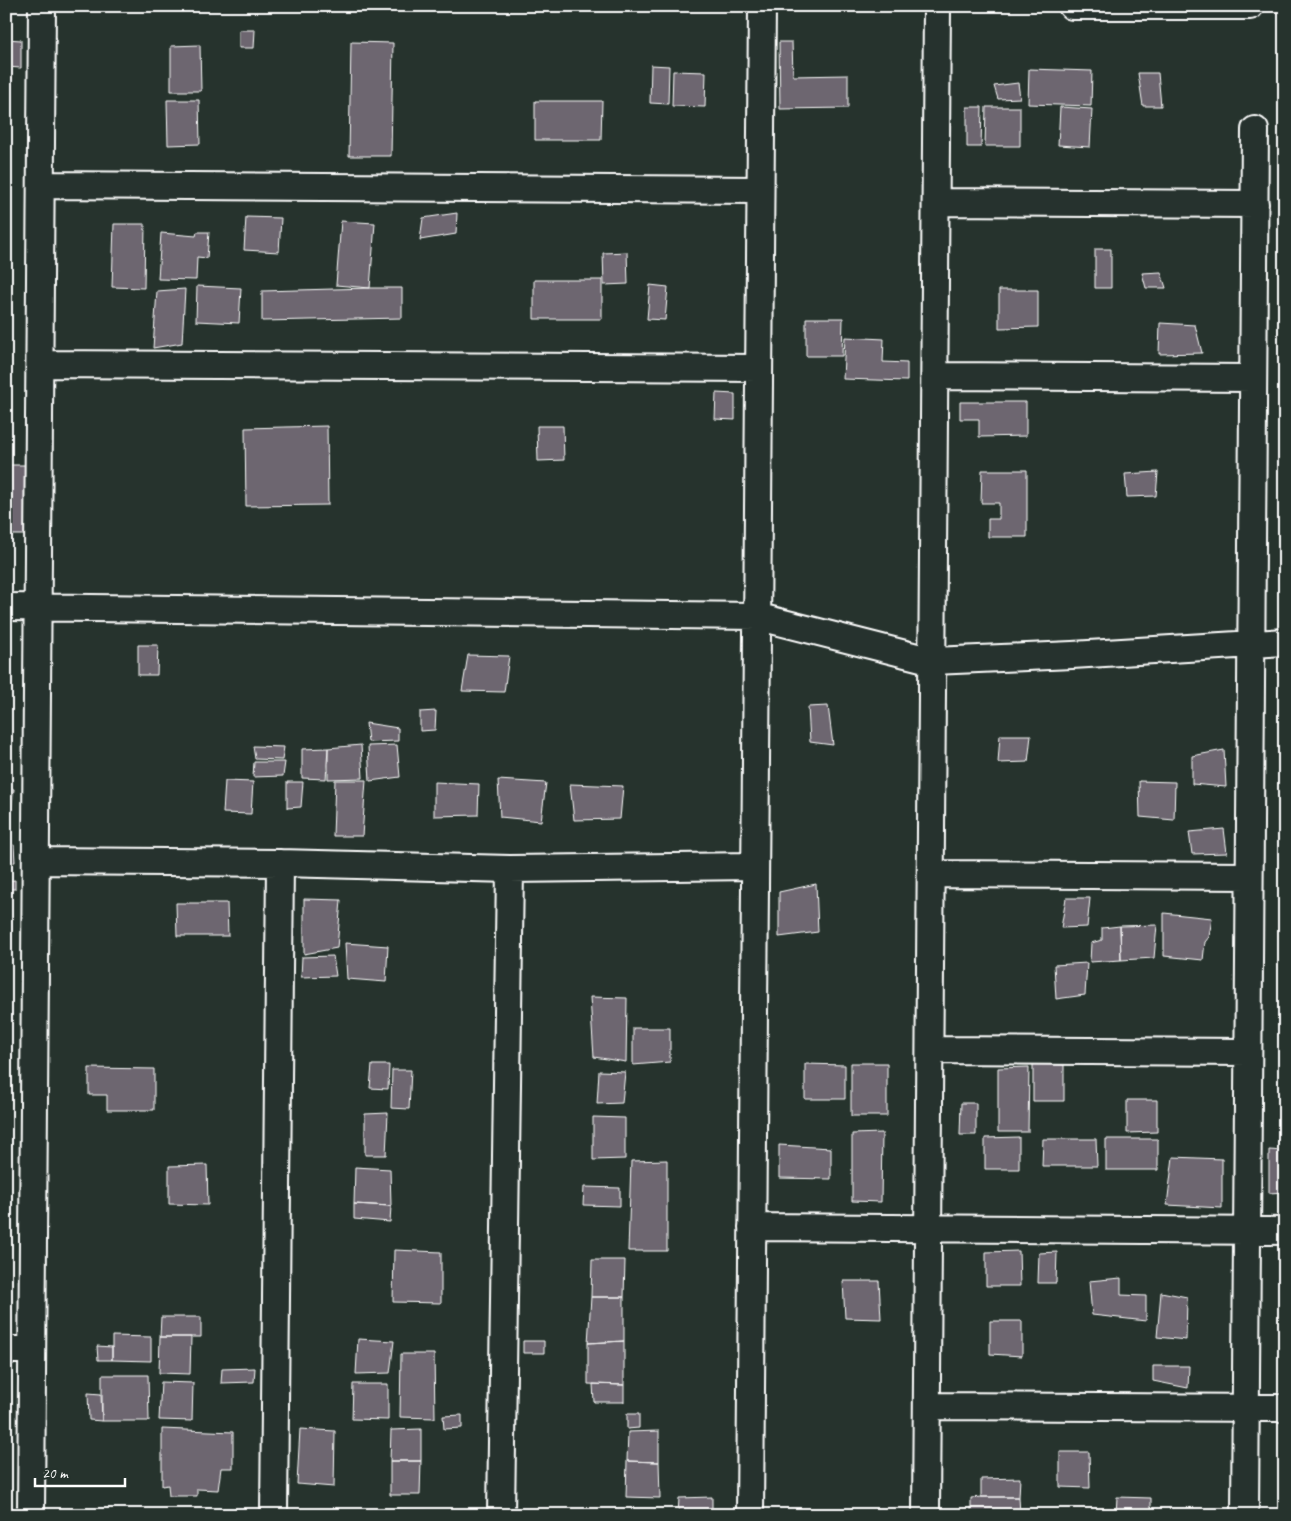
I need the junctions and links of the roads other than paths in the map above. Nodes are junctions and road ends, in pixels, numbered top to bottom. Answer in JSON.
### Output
{"nodes":[{"id":1,"x":42,"y":6,"type":"edge"},
{"id":2,"x":762,"y":6,"type":"edge"},
{"id":3,"x":937,"y":6,"type":"edge"},
{"id":4,"x":1072,"y":6,"type":"edge"},
{"id":5,"x":1250,"y":6,"type":"edge"},
{"id":6,"x":1255,"y":130,"type":"dead end"},
{"id":7,"x":41,"y":185,"type":"junction"},
{"id":8,"x":760,"y":190,"type":"junction"},
{"id":9,"x":936,"y":202,"type":"junction"},
{"id":10,"x":1254,"y":204,"type":"junction"},
{"id":11,"x":40,"y":364,"type":"junction"},
{"id":12,"x":759,"y":368,"type":"junction"},
{"id":13,"x":935,"y":376,"type":"junction"},
{"id":14,"x":1253,"y":378,"type":"junction"},
{"id":15,"x":6,"y":607,"type":"edge"},
{"id":16,"x":38,"y":608,"type":"junction"},
{"id":17,"x":756,"y":616,"type":"junction"},
{"id":18,"x":1285,"y":642,"type":"edge"},
{"id":19,"x":1251,"y":645,"type":"junction"},
{"id":20,"x":932,"y":661,"type":"junction"},
{"id":21,"x":36,"y":861,"type":"junction"},
{"id":22,"x":280,"y":863,"type":"junction"},
{"id":23,"x":755,"y":866,"type":"junction"},
{"id":24,"x":510,"y":869,"type":"junction"},
{"id":25,"x":931,"y":874,"type":"junction"},
{"id":26,"x":1249,"y":876,"type":"junction"},
{"id":27,"x":930,"y":1050,"type":"junction"},
{"id":28,"x":1248,"y":1052,"type":"junction"},
{"id":29,"x":752,"y":1227,"type":"junction"},
{"id":30,"x":928,"y":1228,"type":"junction"},
{"id":31,"x":1247,"y":1230,"type":"junction"},
{"id":32,"x":1285,"y":1230,"type":"edge"},
{"id":33,"x":6,"y":1350,"type":"edge"},
{"id":34,"x":32,"y":1350,"type":"junction"},
{"id":35,"x":927,"y":1406,"type":"junction"},
{"id":36,"x":1245,"y":1408,"type":"junction"},
{"id":37,"x":1285,"y":1408,"type":"edge"},
{"id":38,"x":31,"y":1515,"type":"edge"},
{"id":39,"x":274,"y":1515,"type":"edge"},
{"id":40,"x":501,"y":1515,"type":"edge"},
{"id":41,"x":750,"y":1515,"type":"edge"},
{"id":42,"x":926,"y":1515,"type":"edge"},
{"id":43,"x":1245,"y":1515,"type":"edge"}],
"edges":[{"from":1,"to":7,"type":"street"},
{"from":2,"to":8,"type":"street"},
{"from":3,"to":9,"type":"street"},
{"from":4,"to":5,"type":"street"},
{"from":6,"to":10,"type":"street"},
{"from":7,"to":8,"type":"street"},
{"from":7,"to":11,"type":"street"},
{"from":8,"to":12,"type":"street"},
{"from":9,"to":10,"type":"street"},
{"from":9,"to":13,"type":"street"},
{"from":10,"to":14,"type":"street"},
{"from":11,"to":12,"type":"street"},
{"from":11,"to":16,"type":"street"},
{"from":12,"to":17,"type":"street"},
{"from":13,"to":14,"type":"street"},
{"from":13,"to":20,"type":"street"},
{"from":14,"to":19,"type":"street"},
{"from":15,"to":16,"type":"street"},
{"from":16,"to":17,"type":"street"},
{"from":16,"to":21,"type":"street"},
{"from":17,"to":20,"type":"street"},
{"from":17,"to":23,"type":"street"},
{"from":18,"to":19,"type":"street"},
{"from":19,"to":20,"type":"street"},
{"from":19,"to":26,"type":"street"},
{"from":20,"to":25,"type":"street"},
{"from":21,"to":22,"type":"street"},
{"from":21,"to":34,"type":"street"},
{"from":22,"to":24,"type":"street"},
{"from":22,"to":39,"type":"street"},
{"from":23,"to":24,"type":"street"},
{"from":23,"to":29,"type":"street"},
{"from":24,"to":40,"type":"street"},
{"from":25,"to":26,"type":"street"},
{"from":25,"to":27,"type":"street"},
{"from":26,"to":28,"type":"street"},
{"from":27,"to":28,"type":"street"},
{"from":27,"to":30,"type":"street"},
{"from":28,"to":31,"type":"street"},
{"from":29,"to":30,"type":"street"},
{"from":29,"to":41,"type":"street"},
{"from":30,"to":31,"type":"street"},
{"from":30,"to":35,"type":"street"},
{"from":31,"to":32,"type":"street"},
{"from":31,"to":36,"type":"street"},
{"from":33,"to":34,"type":"street"},
{"from":34,"to":38,"type":"street"},
{"from":35,"to":36,"type":"street"},
{"from":35,"to":42,"type":"street"},
{"from":36,"to":37,"type":"street"},
{"from":36,"to":43,"type":"street"}]}
